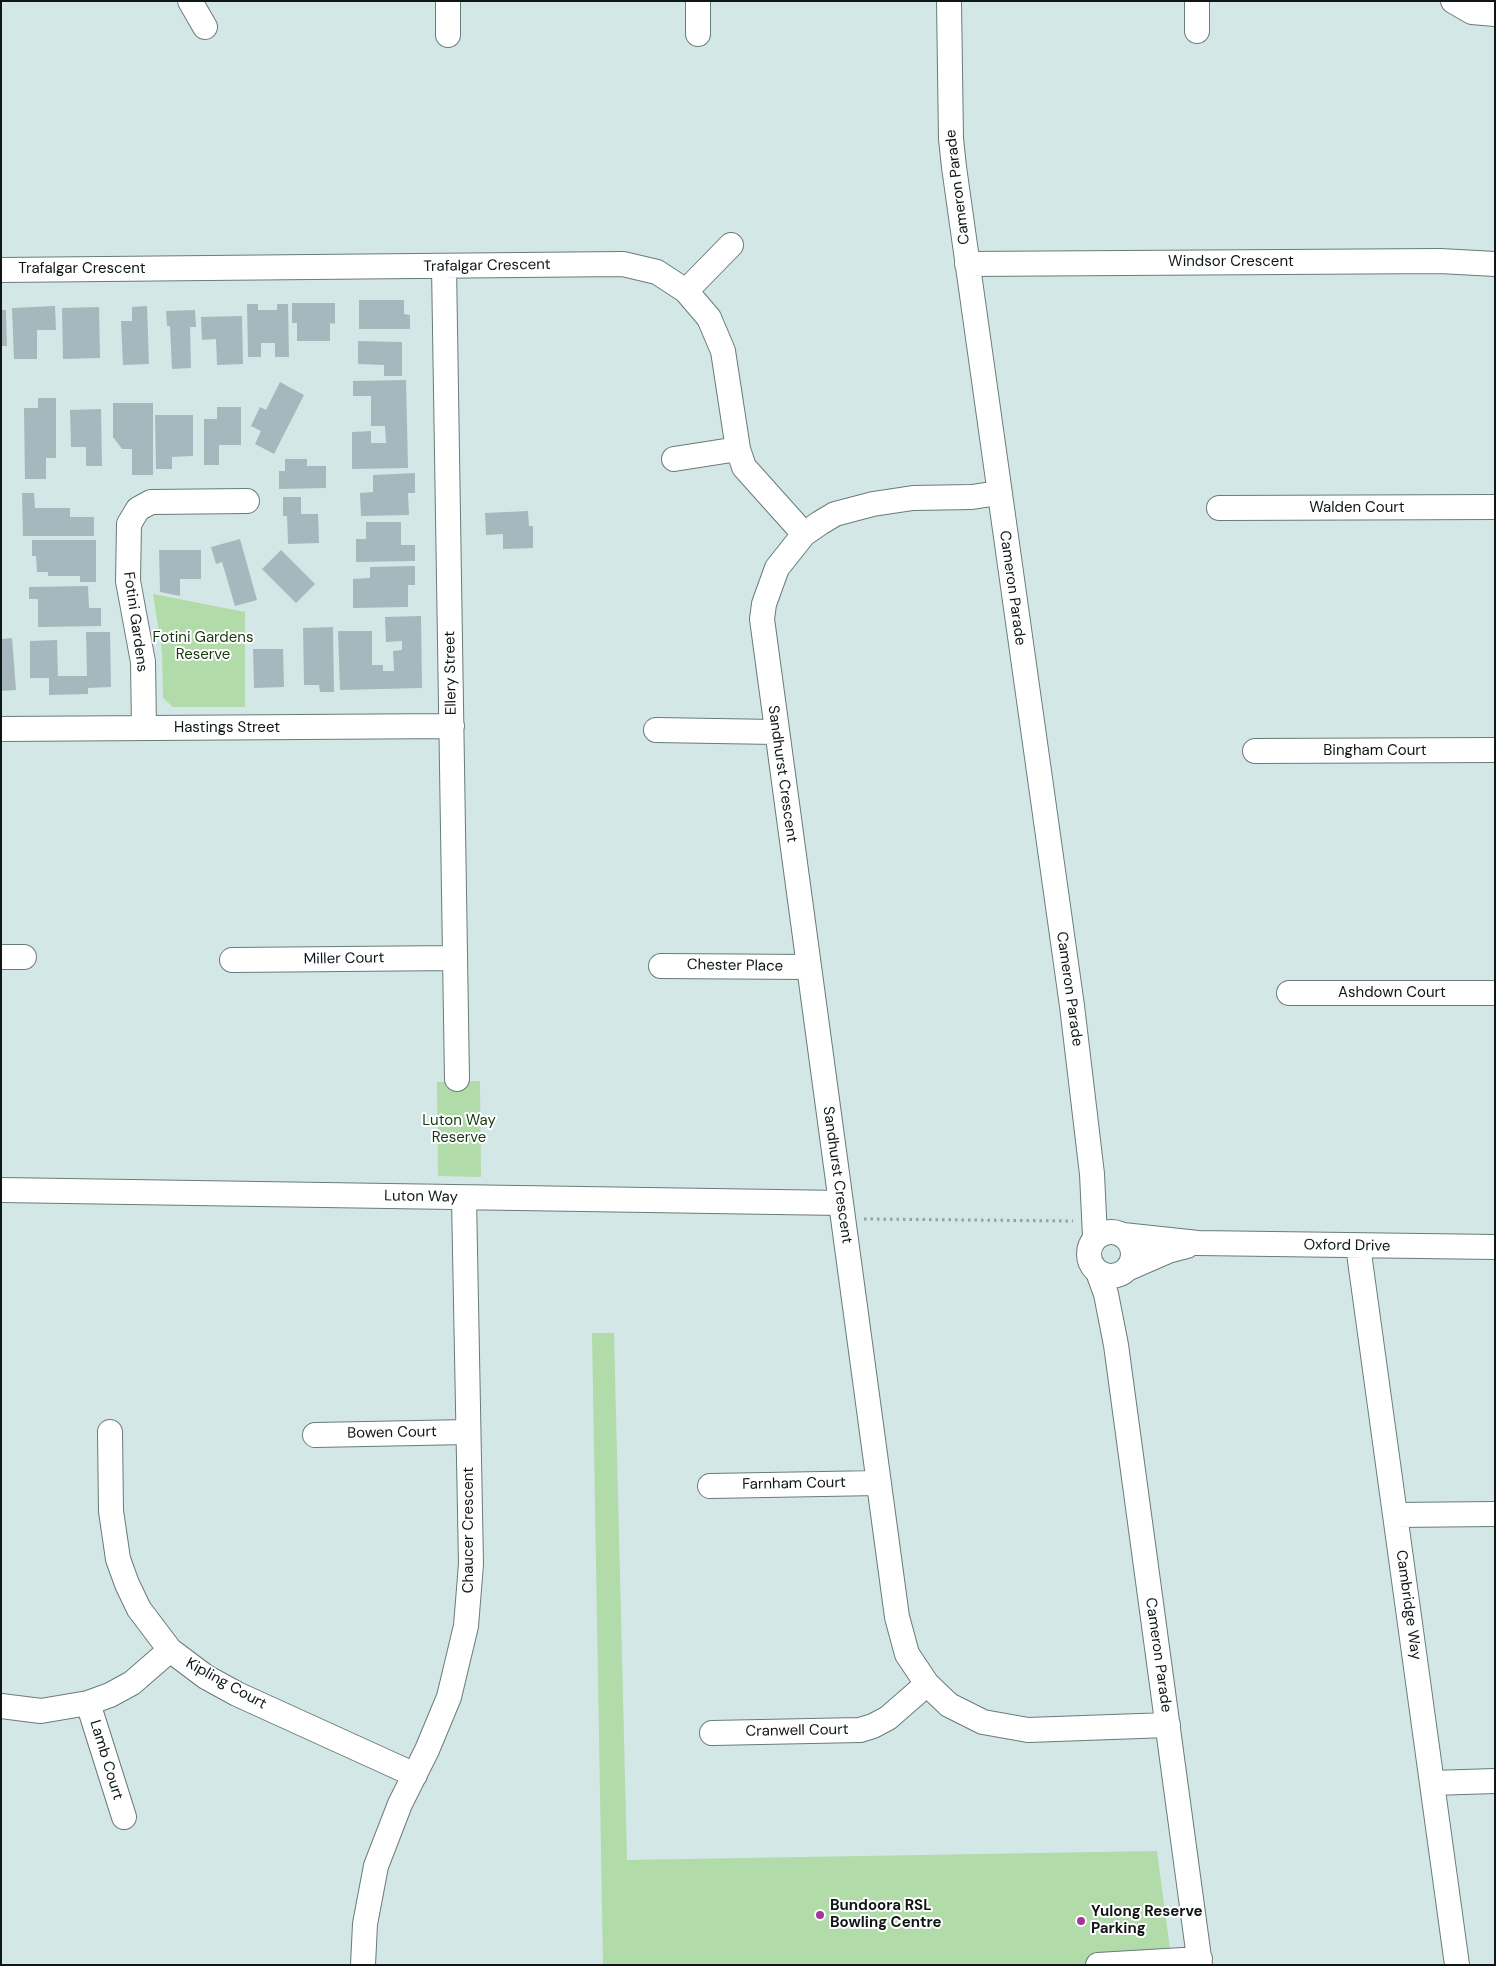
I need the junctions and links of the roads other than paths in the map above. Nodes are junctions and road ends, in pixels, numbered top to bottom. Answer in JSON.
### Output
{"nodes":[{"id":1,"x":190,"y":1,"type":"edge"},
{"id":2,"x":448,"y":1,"type":"edge"},
{"id":3,"x":698,"y":1,"type":"edge"},
{"id":4,"x":949,"y":1,"type":"edge"},
{"id":5,"x":1197,"y":1,"type":"edge"},
{"id":6,"x":1453,"y":1,"type":"edge"},
{"id":7,"x":1495,"y":14,"type":"edge"},
{"id":8,"x":205,"y":27,"type":"dead end"},
{"id":9,"x":1197,"y":32,"type":"dead end"},
{"id":10,"x":698,"y":34,"type":"dead end"},
{"id":11,"x":448,"y":35,"type":"dead end"},
{"id":12,"x":731,"y":244,"type":"dead end"},
{"id":13,"x":968,"y":264,"type":"junction"},
{"id":14,"x":1495,"y":264,"type":"edge"},
{"id":15,"x":444,"y":266,"type":"junction"},
{"id":16,"x":1,"y":270,"type":"edge"},
{"id":17,"x":686,"y":291,"type":"junction"},
{"id":18,"x":738,"y":448,"type":"junction"},
{"id":19,"x":674,"y":459,"type":"dead end"},
{"id":20,"x":997,"y":487,"type":"junction"},
{"id":21,"x":247,"y":501,"type":"dead end"},
{"id":22,"x":1219,"y":508,"type":"dead end"},
{"id":23,"x":1495,"y":508,"type":"edge"},
{"id":24,"x":804,"y":534,"type":"junction"},
{"id":25,"x":452,"y":726,"type":"junction"},
{"id":26,"x":144,"y":728,"type":"junction"},
{"id":27,"x":1,"y":729,"type":"edge"},
{"id":28,"x":656,"y":730,"type":"dead end"},
{"id":29,"x":776,"y":732,"type":"junction"},
{"id":30,"x":1495,"y":750,"type":"edge"},
{"id":31,"x":1255,"y":751,"type":"dead end"},
{"id":32,"x":456,"y":958,"type":"junction"},
{"id":33,"x":232,"y":960,"type":"dead end"},
{"id":34,"x":661,"y":966,"type":"dead end"},
{"id":35,"x":808,"y":967,"type":"junction"},
{"id":36,"x":1495,"y":993,"type":"edge"},
{"id":37,"x":1290,"y":994,"type":"dead end"},
{"id":38,"x":457,"y":1079,"type":"dead end"},
{"id":39,"x":1,"y":1190,"type":"edge"},
{"id":40,"x":464,"y":1198,"type":"junction"},
{"id":41,"x":841,"y":1203,"type":"junction"},
{"id":42,"x":1108,"y":1231,"type":"junction"},
{"id":43,"x":1198,"y":1243,"type":"junction"},
{"id":44,"x":1358,"y":1246,"type":"junction"},
{"id":45,"x":1495,"y":1247,"type":"edge"},
{"id":46,"x":1126,"y":1270,"type":"junction"},
{"id":47,"x":1098,"y":1272,"type":"junction"},
{"id":48,"x":1116,"y":1345,"type":"junction"},
{"id":49,"x":110,"y":1432,"type":"dead end"},
{"id":50,"x":468,"y":1432,"type":"junction"},
{"id":51,"x":315,"y":1434,"type":"dead end"},
{"id":52,"x":879,"y":1482,"type":"junction"},
{"id":53,"x":710,"y":1486,"type":"dead end"},
{"id":54,"x":1395,"y":1514,"type":"junction"},
{"id":55,"x":1495,"y":1514,"type":"edge"},
{"id":56,"x":170,"y":1650,"type":"junction"},
{"id":57,"x":927,"y":1684,"type":"junction"},
{"id":58,"x":88,"y":1703,"type":"junction"},
{"id":59,"x":1,"y":1706,"type":"edge"},
{"id":60,"x":1168,"y":1725,"type":"junction"},
{"id":61,"x":712,"y":1733,"type":"dead end"},
{"id":62,"x":414,"y":1775,"type":"junction"},
{"id":63,"x":1495,"y":1782,"type":"edge"},
{"id":64,"x":1432,"y":1783,"type":"junction"},
{"id":65,"x":124,"y":1817,"type":"dead end"},
{"id":66,"x":1200,"y":1962,"type":"edge"},
{"id":67,"x":363,"y":1965,"type":"edge"},
{"id":68,"x":1098,"y":1965,"type":"edge"},
{"id":69,"x":1456,"y":1965,"type":"edge"}],
"edges":[{"from":1,"to":8,"type":"street"},
{"from":2,"to":11,"type":"street"},
{"from":3,"to":10,"type":"street"},
{"from":4,"to":13,"type":"street","name":"Cameron Parade"},
{"from":5,"to":9,"type":"street"},
{"from":6,"to":7,"type":"street"},
{"from":12,"to":17,"type":"street"},
{"from":13,"to":14,"type":"street","name":"Windsor Crescent"},
{"from":13,"to":20,"type":"street","name":"Cameron Parade"},
{"from":15,"to":16,"type":"street","name":"Trafalgar Crescent"},
{"from":15,"to":17,"type":"street","name":"Trafalgar Crescent"},
{"from":15,"to":25,"type":"street","name":"Ellery Street"},
{"from":17,"to":18,"type":"street","name":"Trafalgar Crescent"},
{"from":18,"to":19,"type":"street"},
{"from":18,"to":24,"type":"street","name":"Trafalgar Crescent"},
{"from":20,"to":24,"type":"street","name":"Sandhurst Crescent"},
{"from":20,"to":42,"type":"street","name":"Cameron Parade"},
{"from":21,"to":26,"type":"street","name":"Fotini Gardens"},
{"from":22,"to":23,"type":"street","name":"Walden Court"},
{"from":24,"to":29,"type":"street","name":"Sandhurst Crescent"},
{"from":25,"to":26,"type":"street","name":"Hastings Street"},
{"from":25,"to":32,"type":"street","name":"Ellery Street"},
{"from":26,"to":27,"type":"street","name":"Hastings Street"},
{"from":28,"to":29,"type":"street"},
{"from":29,"to":35,"type":"street","name":"Sandhurst Crescent"},
{"from":30,"to":31,"type":"street","name":"Bingham Court"},
{"from":32,"to":33,"type":"street","name":"Miller Court"},
{"from":32,"to":38,"type":"street","name":"Ellery Street"},
{"from":34,"to":35,"type":"street","name":"Chester Place"},
{"from":35,"to":41,"type":"street","name":"Sandhurst Crescent"},
{"from":36,"to":37,"type":"street","name":"Ashdown Court"},
{"from":39,"to":40,"type":"street","name":"Luton Way"},
{"from":40,"to":41,"type":"street","name":"Luton Way"},
{"from":40,"to":50,"type":"street","name":"Chaucer Crescent"},
{"from":41,"to":52,"type":"street","name":"Sandhurst Crescent"},
{"from":42,"to":43,"type":"street","name":"Oxford Drive"},
{"from":42,"to":46,"type":"street"},
{"from":42,"to":47,"type":"street"},
{"from":43,"to":44,"type":"street","name":"Oxford Drive"},
{"from":43,"to":46,"type":"street","name":"Oxford Drive"},
{"from":44,"to":45,"type":"street","name":"Oxford Drive"},
{"from":44,"to":54,"type":"street","name":"Cambridge Way"},
{"from":46,"to":47,"type":"street"},
{"from":46,"to":48,"type":"street","name":"Cameron Parade"},
{"from":47,"to":48,"type":"street","name":"Cameron Parade"},
{"from":48,"to":60,"type":"street","name":"Cameron Parade"},
{"from":49,"to":56,"type":"street","name":"Kipling Court"},
{"from":50,"to":51,"type":"street","name":"Bowen Court"},
{"from":50,"to":62,"type":"street","name":"Chaucer Crescent"},
{"from":52,"to":53,"type":"street","name":"Farnham Court"},
{"from":52,"to":57,"type":"street","name":"Sandhurst Crescent"},
{"from":54,"to":55,"type":"street"},
{"from":54,"to":64,"type":"street","name":"Cambridge Way"},
{"from":56,"to":58,"type":"street"},
{"from":56,"to":62,"type":"street","name":"Kipling Court"},
{"from":57,"to":60,"type":"street","name":"Sandhurst Crescent"},
{"from":57,"to":61,"type":"street","name":"Cranwell Court"},
{"from":58,"to":59,"type":"street"},
{"from":58,"to":65,"type":"street","name":"Lamb Court"},
{"from":60,"to":66,"type":"street","name":"Cameron Parade"},
{"from":62,"to":67,"type":"street","name":"Chaucer Crescent"},
{"from":63,"to":64,"type":"street"},
{"from":64,"to":69,"type":"street","name":"Cambridge Way"},
{"from":66,"to":68,"type":"street"}]}
